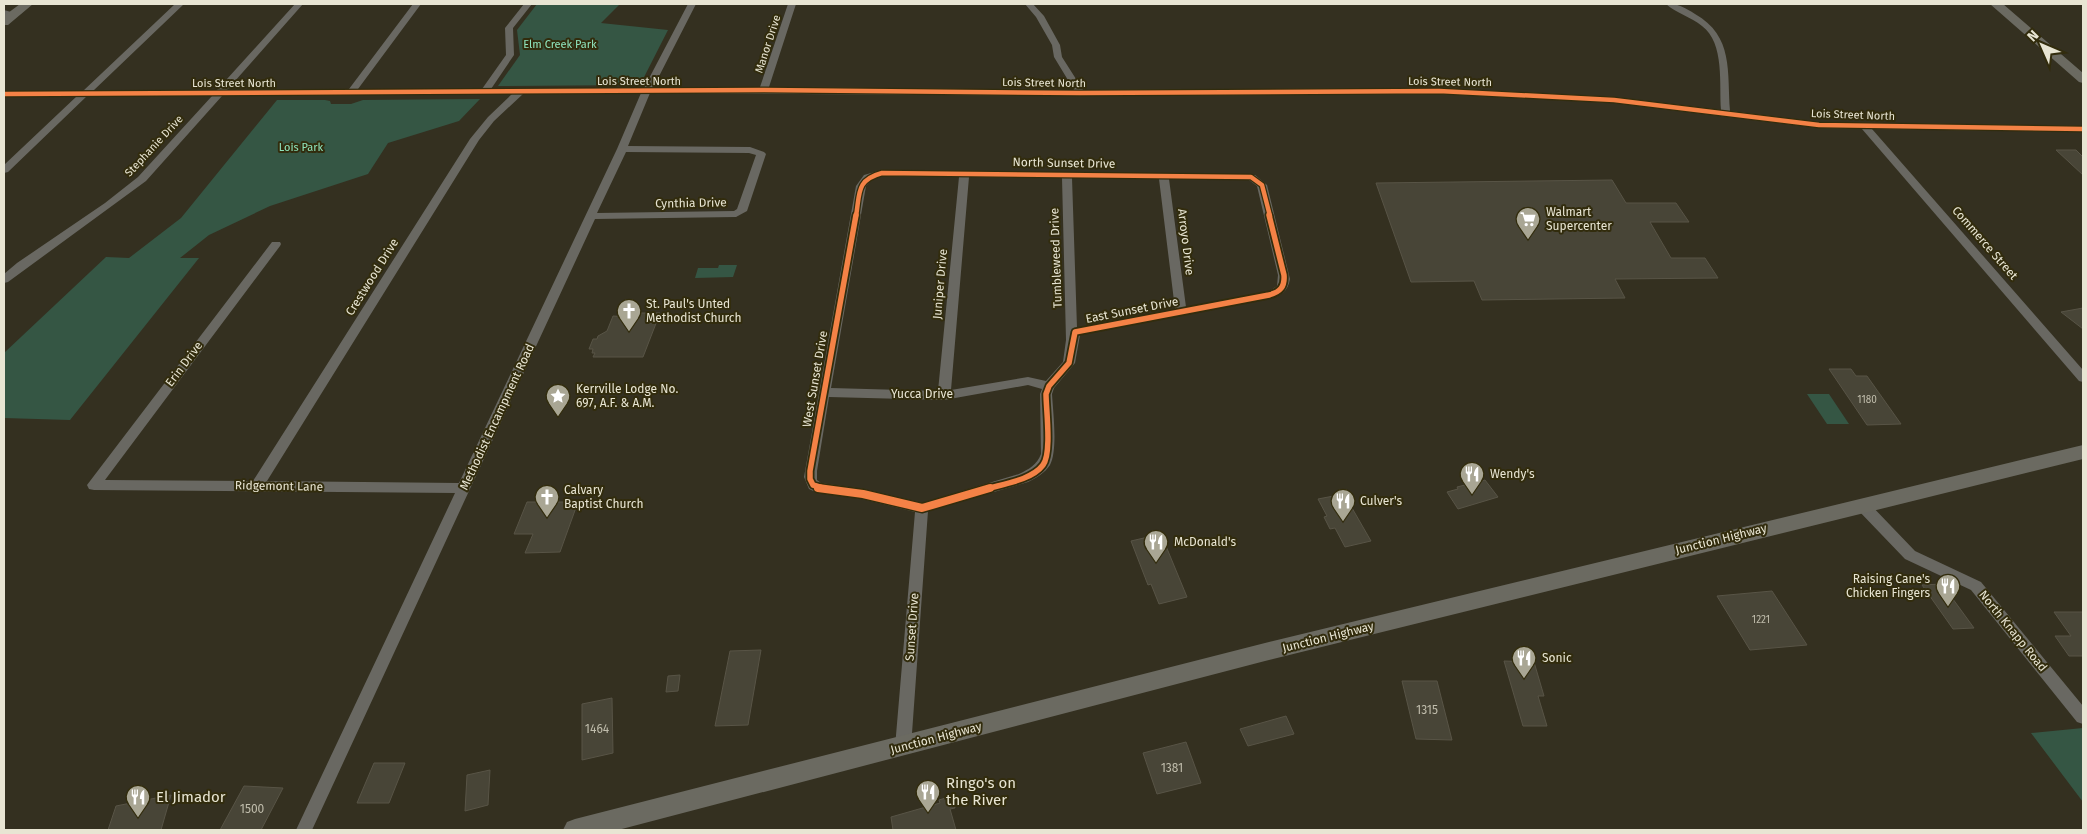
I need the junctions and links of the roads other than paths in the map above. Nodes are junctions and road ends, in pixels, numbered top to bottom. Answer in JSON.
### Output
{"nodes":[{"id":1,"x":27,"y":4,"type":"edge"},
{"id":2,"x":180,"y":4,"type":"edge"},
{"id":3,"x":299,"y":4,"type":"edge"},
{"id":4,"x":417,"y":4,"type":"edge"},
{"id":5,"x":528,"y":4,"type":"edge"},
{"id":6,"x":692,"y":4,"type":"edge"},
{"id":7,"x":792,"y":4,"type":"edge"},
{"id":8,"x":1029,"y":4,"type":"edge"},
{"id":9,"x":1670,"y":4,"type":"edge"},
{"id":10,"x":1996,"y":4,"type":"edge"},
{"id":11,"x":9,"y":14,"type":"edge"},
{"id":12,"x":4,"y":22,"type":"edge"},
{"id":13,"x":2083,"y":79,"type":"edge"},
{"id":14,"x":764,"y":90,"type":"junction"},
{"id":15,"x":484,"y":92,"type":"junction"},
{"id":16,"x":520,"y":92,"type":"junction"},
{"id":17,"x":647,"y":92,"type":"junction"},
{"id":18,"x":220,"y":93,"type":"junction"},
{"id":19,"x":351,"y":93,"type":"junction"},
{"id":20,"x":1080,"y":93,"type":"junction"},
{"id":21,"x":4,"y":94,"type":"edge"},
{"id":22,"x":85,"y":94,"type":"junction"},
{"id":23,"x":1726,"y":114,"type":"junction"},
{"id":24,"x":1865,"y":126,"type":"junction"},
{"id":25,"x":2083,"y":129,"type":"edge"},
{"id":26,"x":622,"y":150,"type":"junction"},
{"id":27,"x":4,"y":170,"type":"edge"},
{"id":28,"x":876,"y":174,"type":"joint"},
{"id":29,"x":964,"y":174,"type":"junction"},
{"id":30,"x":1067,"y":175,"type":"junction"},
{"id":31,"x":1164,"y":176,"type":"junction"},
{"id":32,"x":1251,"y":177,"type":"joint"},
{"id":33,"x":590,"y":216,"type":"junction"},
{"id":34,"x":276,"y":244,"type":"dead end"},
{"id":35,"x":4,"y":279,"type":"edge"},
{"id":36,"x":1181,"y":312,"type":"junction"},
{"id":37,"x":1072,"y":340,"type":"junction"},
{"id":38,"x":2083,"y":378,"type":"edge"},
{"id":39,"x":1049,"y":386,"type":"junction"},
{"id":40,"x":824,"y":392,"type":"junction"},
{"id":41,"x":944,"y":396,"type":"junction"},
{"id":42,"x":2083,"y":452,"type":"edge"},
{"id":43,"x":94,"y":485,"type":"joint"},
{"id":44,"x":258,"y":485,"type":"junction"},
{"id":45,"x":464,"y":488,"type":"junction"},
{"id":46,"x":1862,"y":505,"type":"junction"},
{"id":47,"x":922,"y":508,"type":"junction"},
{"id":48,"x":2083,"y":717,"type":"edge"},
{"id":49,"x":903,"y":747,"type":"junction"},
{"id":50,"x":304,"y":830,"type":"edge"},
{"id":51,"x":575,"y":830,"type":"edge"}],
"edges":[{"from":1,"to":11,"type":"main road"},
{"from":2,"to":22,"type":"street"},
{"from":3,"to":18,"type":"street","name":"Stephanie Drive"},
{"from":4,"to":19,"type":"street"},
{"from":5,"to":15,"type":"street"},
{"from":6,"to":17,"type":"street","name":"Methodist Encampment Road"},
{"from":7,"to":14,"type":"street","name":"Manor Drive"},
{"from":8,"to":20,"type":"street"},
{"from":9,"to":23,"type":"street"},
{"from":10,"to":13,"type":"main road"},
{"from":11,"to":12,"type":"main road"},
{"from":14,"to":17,"type":"street","name":"Lois Street North"},
{"from":14,"to":20,"type":"street","name":"Lois Street North"},
{"from":15,"to":16,"type":"street","name":"Lois Street North"},
{"from":15,"to":19,"type":"street","name":"Lois Street North"},
{"from":16,"to":17,"type":"street","name":"Lois Street North"},
{"from":16,"to":44,"type":"street","name":"Crestwood Drive"},
{"from":17,"to":26,"type":"street","name":"Methodist Encampment Road"},
{"from":18,"to":19,"type":"street","name":"Lois Street North"},
{"from":18,"to":22,"type":"street","name":"Lois Street North"},
{"from":18,"to":35,"type":"street","name":"Stephanie Drive"},
{"from":20,"to":23,"type":"street","name":"Lois Street North"},
{"from":21,"to":22,"type":"street","name":"Lois Street North"},
{"from":22,"to":27,"type":"street"},
{"from":23,"to":24,"type":"street","name":"Lois Street North"},
{"from":24,"to":25,"type":"street","name":"Lois Street North"},
{"from":24,"to":38,"type":"street","name":"Commerce Street"},
{"from":26,"to":33,"type":"street","name":"Methodist Encampment Road"},
{"from":26,"to":33,"type":"street","name":"Cynthia Drive"},
{"from":28,"to":29,"type":"street","name":"North Sunset Drive"},
{"from":28,"to":40,"type":"street","name":"West Sunset Drive"},
{"from":29,"to":30,"type":"street","name":"North Sunset Drive"},
{"from":29,"to":41,"type":"street","name":"Juniper Drive"},
{"from":30,"to":31,"type":"street","name":"North Sunset Drive"},
{"from":30,"to":37,"type":"street","name":"Tumbleweed Drive"},
{"from":31,"to":32,"type":"street","name":"North Sunset Drive"},
{"from":31,"to":36,"type":"street","name":"Arroyo Drive"},
{"from":32,"to":36,"type":"street","name":"East Sunset Drive"},
{"from":33,"to":45,"type":"street","name":"Methodist Encampment Road"},
{"from":34,"to":43,"type":"street","name":"Erin Drive"},
{"from":36,"to":37,"type":"street","name":"East Sunset Drive"},
{"from":37,"to":39,"type":"street"},
{"from":39,"to":41,"type":"street","name":"Yucca Drive"},
{"from":39,"to":47,"type":"street"},
{"from":40,"to":41,"type":"street","name":"Yucca Drive"},
{"from":40,"to":47,"type":"street","name":"West Sunset Drive"},
{"from":42,"to":46,"type":"main road","name":"Junction Highway"},
{"from":43,"to":44,"type":"street","name":"Ridgemont Lane"},
{"from":44,"to":45,"type":"street","name":"Ridgemont Lane"},
{"from":45,"to":50,"type":"street","name":"Methodist Encampment Road"},
{"from":46,"to":48,"type":"street","name":"North Knapp Road"},
{"from":46,"to":49,"type":"main road","name":"Junction Highway"},
{"from":47,"to":49,"type":"street","name":"Sunset Drive"},
{"from":49,"to":51,"type":"main road","name":"Junction Highway"}]}
